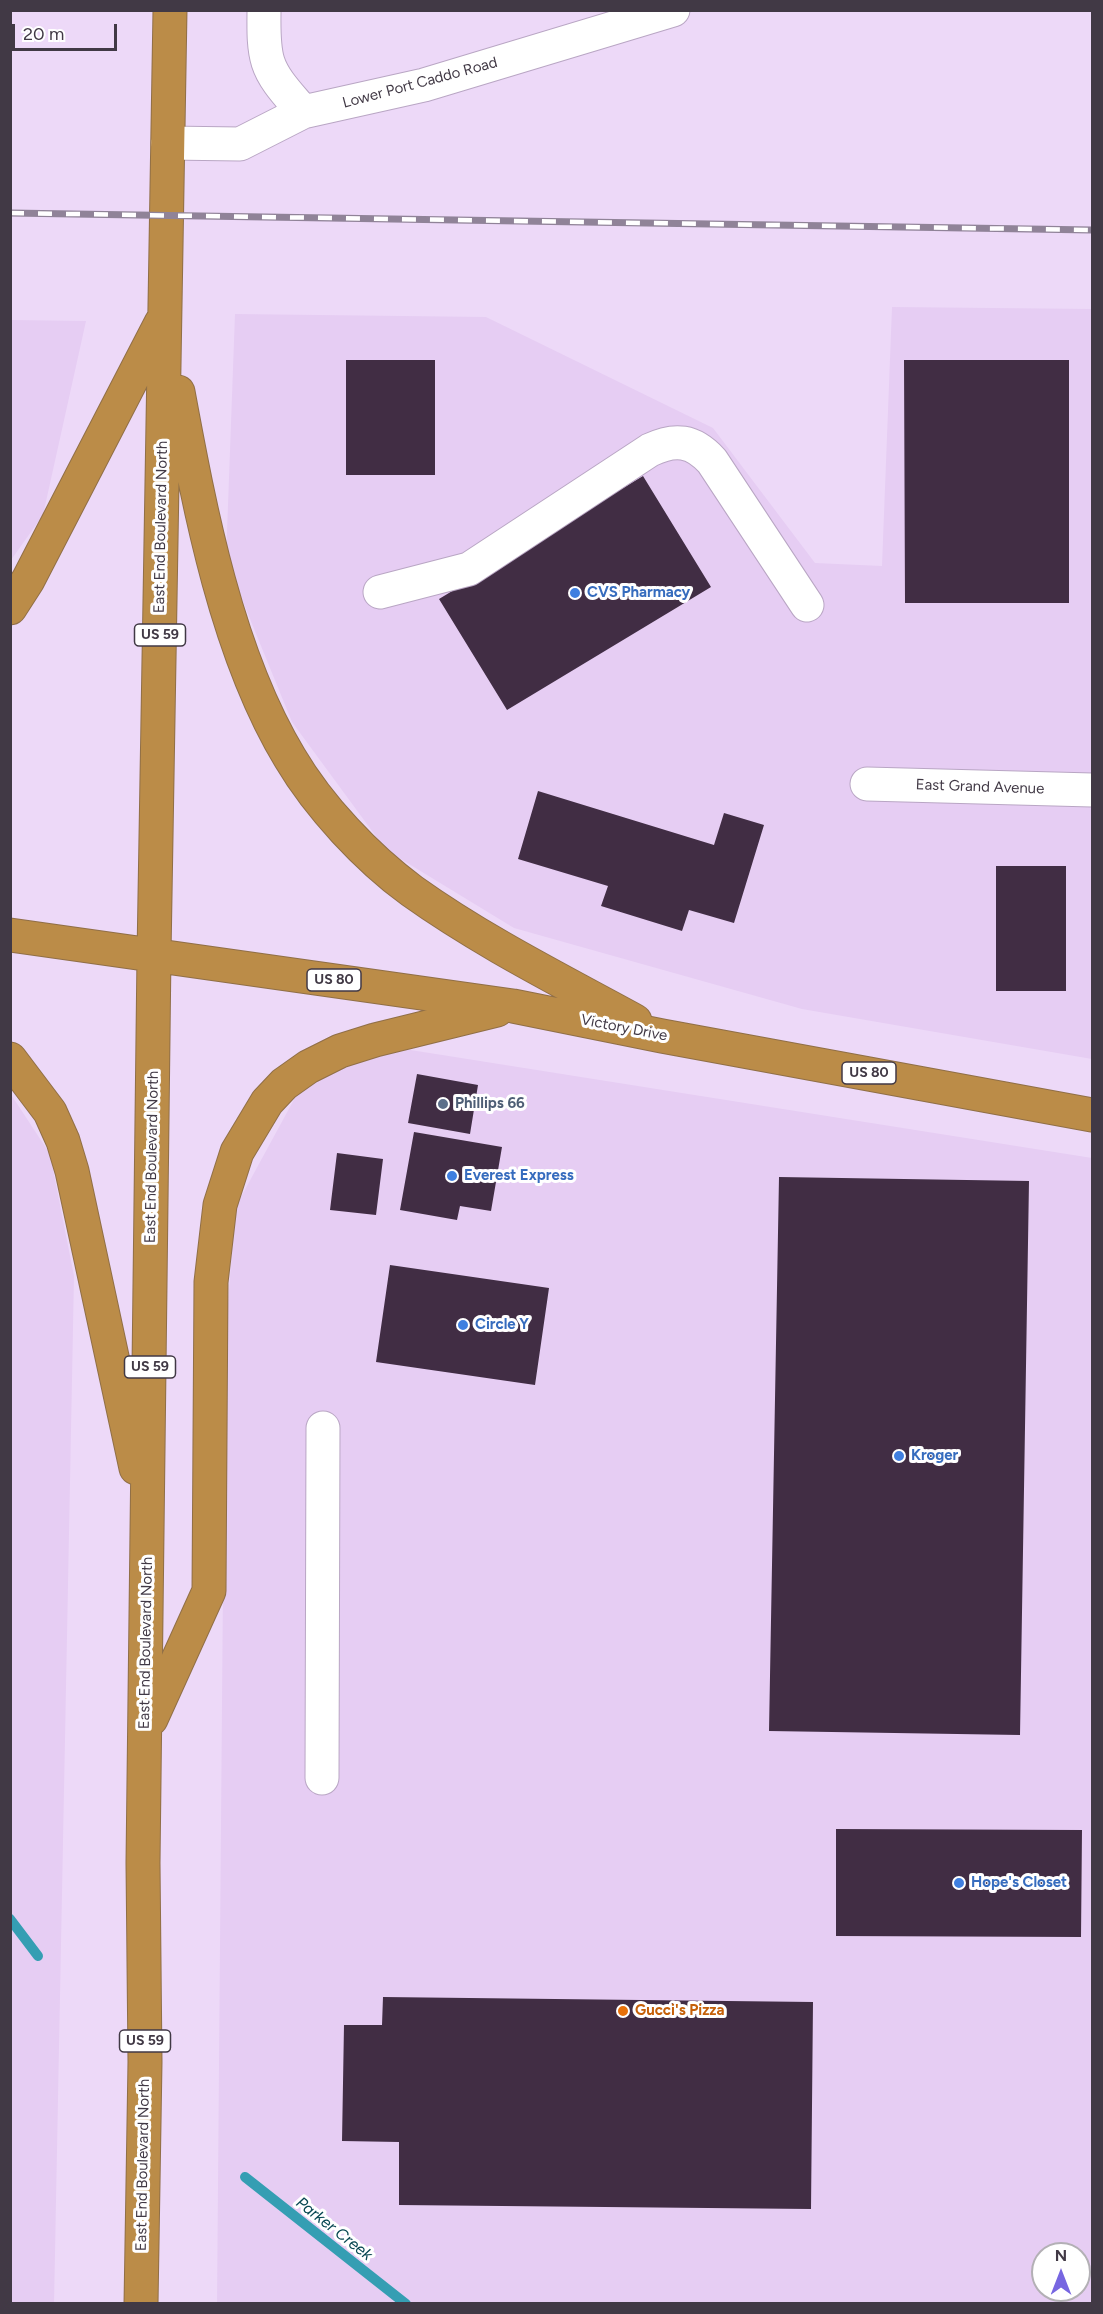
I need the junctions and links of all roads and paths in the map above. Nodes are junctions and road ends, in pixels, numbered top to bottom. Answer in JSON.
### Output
{"nodes":[{"id":1,"x":170,"y":10,"type":"edge"},
{"id":2,"x":264,"y":10,"type":"edge"},
{"id":3,"x":673,"y":10,"type":"edge"},
{"id":4,"x":303,"y":112,"type":"junction"},
{"id":5,"x":168,"y":143,"type":"junction"},
{"id":6,"x":165,"y":316,"type":"junction"},
{"id":7,"x":380,"y":592,"type":"dead end"},
{"id":8,"x":807,"y":605,"type":"dead end"},
{"id":9,"x":10,"y":608,"type":"edge"},
{"id":10,"x":867,"y":784,"type":"dead end"},
{"id":11,"x":1092,"y":790,"type":"edge"},
{"id":12,"x":10,"y":935,"type":"edge"},
{"id":13,"x":154,"y":954,"type":"junction"},
{"id":14,"x":513,"y":1006,"type":"junction"},
{"id":15,"x":662,"y":1036,"type":"junction"},
{"id":16,"x":10,"y":1059,"type":"edge"},
{"id":17,"x":1092,"y":1115,"type":"edge"},
{"id":18,"x":323,"y":1428,"type":"dead end"},
{"id":19,"x":148,"y":1526,"type":"junction"},
{"id":20,"x":145,"y":1732,"type":"junction"},
{"id":21,"x":322,"y":1778,"type":"dead end"},
{"id":22,"x":141,"y":2304,"type":"edge"}],
"edges":[{"from":1,"to":5,"type":"highway","name":"East End Boulevard North","number":"US 59"},
{"from":2,"to":4,"type":"street"},
{"from":3,"to":4,"type":"street","name":"Lower Port Caddo Road"},
{"from":4,"to":5,"type":"street","name":"Lower Port Caddo Road"},
{"from":5,"to":6,"type":"highway","name":"East End Boulevard North","number":"US 59"},
{"from":6,"to":9,"type":"highway"},
{"from":6,"to":13,"type":"highway","name":"East End Boulevard North","number":"US 59"},
{"from":6,"to":15,"type":"highway"},
{"from":7,"to":8,"type":"street"},
{"from":10,"to":11,"type":"street","name":"East Grand Avenue"},
{"from":12,"to":13,"type":"highway","number":"US 80"},
{"from":13,"to":14,"type":"highway","name":"Victory Drive","number":"US 80"},
{"from":13,"to":19,"type":"highway","name":"East End Boulevard North","number":"US 59"},
{"from":14,"to":15,"type":"highway","name":"Victory Drive","number":"US 80"},
{"from":14,"to":20,"type":"highway"},
{"from":15,"to":17,"type":"highway","name":"Victory Drive","number":"US 80"},
{"from":16,"to":19,"type":"highway"},
{"from":18,"to":21,"type":"street"},
{"from":19,"to":20,"type":"highway","name":"East End Boulevard North","number":"US 59"},
{"from":20,"to":22,"type":"highway","name":"East End Boulevard North","number":"US 59"}]}
